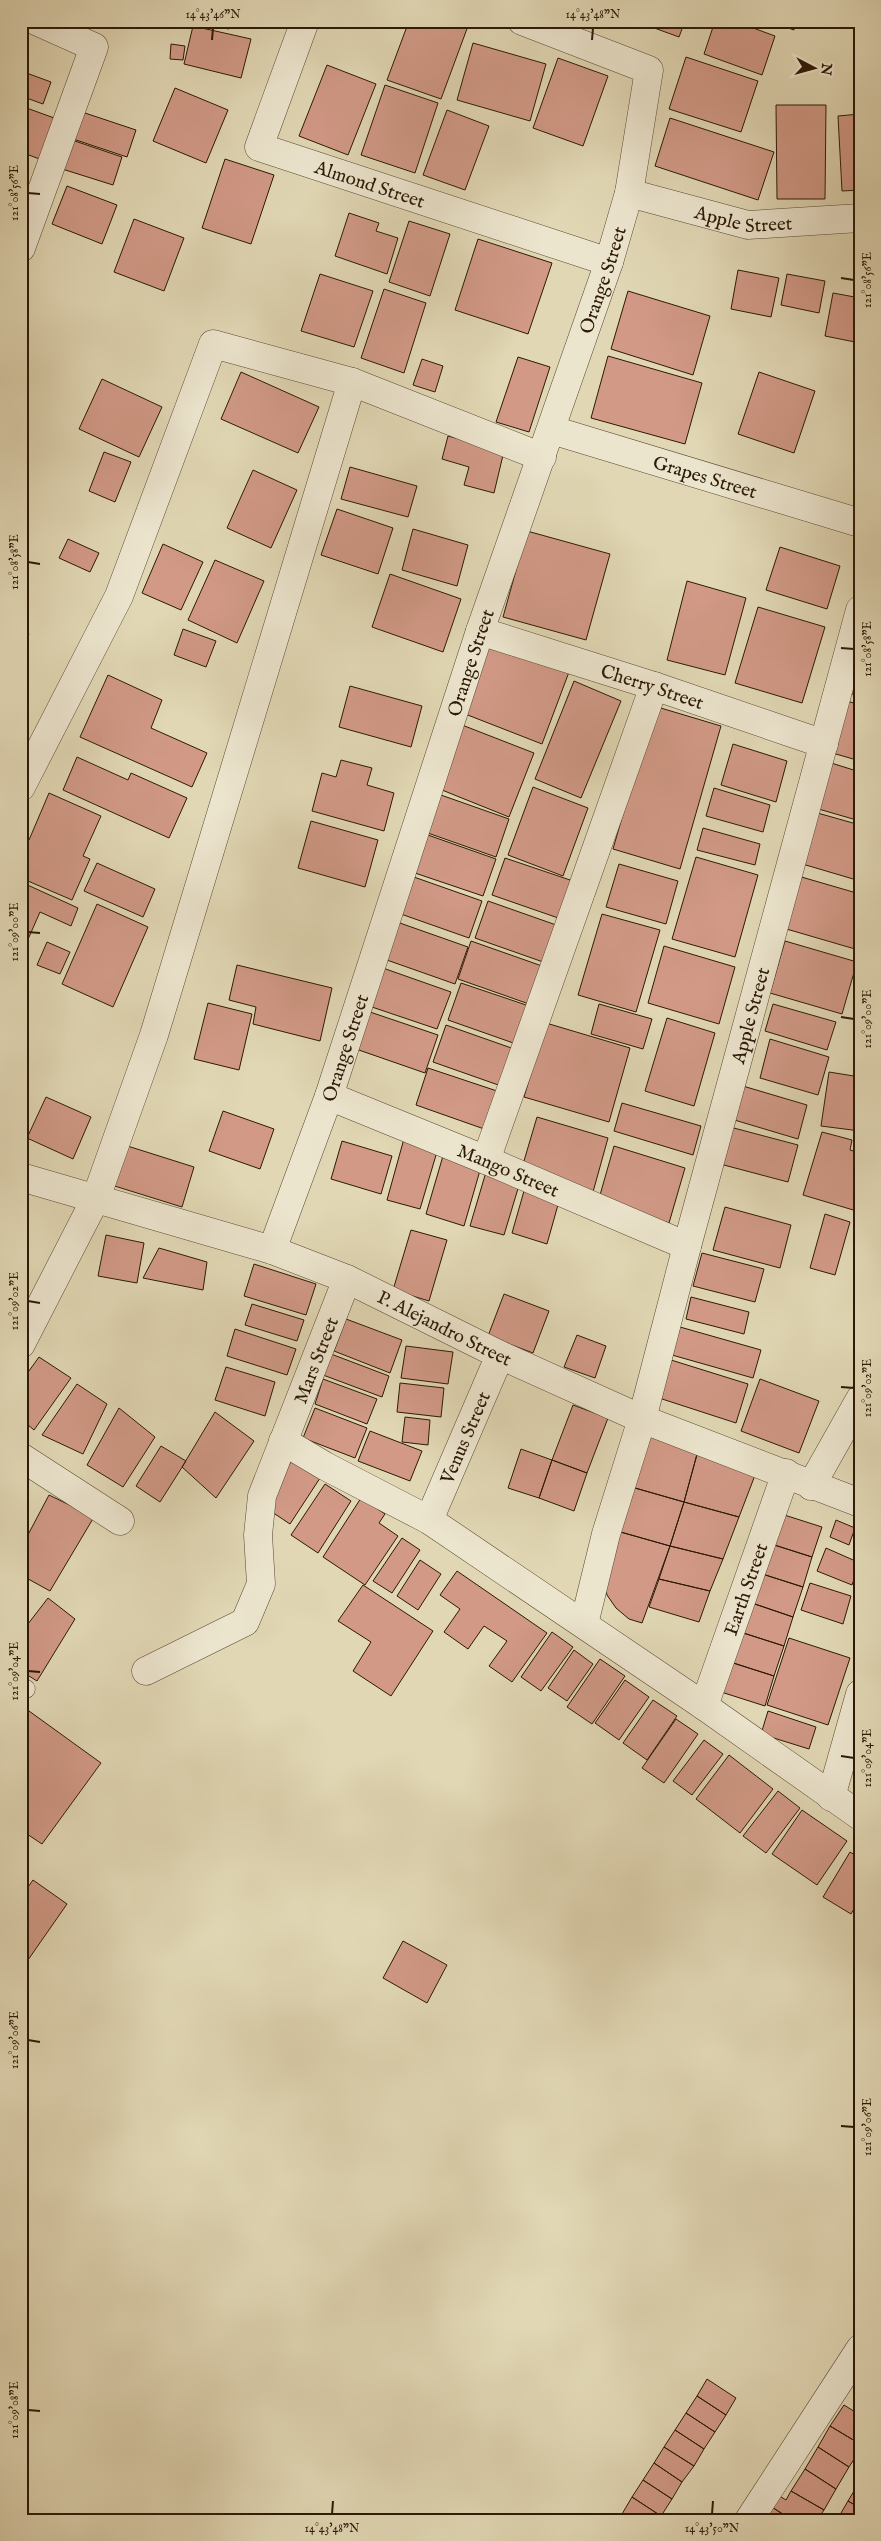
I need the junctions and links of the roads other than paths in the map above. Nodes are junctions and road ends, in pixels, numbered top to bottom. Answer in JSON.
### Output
{"nodes":[{"id":1,"x":36,"y":21,"type":"edge"},
{"id":2,"x":305,"y":21,"type":"edge"},
{"id":3,"x":522,"y":21,"type":"edge"},
{"id":4,"x":629,"y":193,"type":"junction"},
{"id":5,"x":860,"y":218,"type":"edge"},
{"id":6,"x":21,"y":248,"type":"edge"},
{"id":7,"x":609,"y":262,"type":"junction"},
{"id":8,"x":352,"y":382,"type":"junction"},
{"id":9,"x":552,"y":430,"type":"junction"},
{"id":10,"x":542,"y":457,"type":"junction"},
{"id":11,"x":860,"y":523,"type":"edge"},
{"id":12,"x":860,"y":610,"type":"edge"},
{"id":13,"x":480,"y":631,"type":"junction"},
{"id":14,"x":654,"y":686,"type":"junction"},
{"id":15,"x":824,"y":744,"type":"junction"},
{"id":16,"x":21,"y":786,"type":"edge"},
{"id":17,"x":329,"y":1096,"type":"junction"},
{"id":18,"x":486,"y":1160,"type":"junction"},
{"id":19,"x":21,"y":1177,"type":"edge"},
{"id":20,"x":96,"y":1198,"type":"junction"},
{"id":21,"x":686,"y":1246,"type":"junction"},
{"id":22,"x":272,"y":1250,"type":"junction"},
{"id":23,"x":347,"y":1279,"type":"junction"},
{"id":24,"x":21,"y":1344,"type":"edge"},
{"id":25,"x":500,"y":1355,"type":"junction"},
{"id":26,"x":860,"y":1399,"type":"edge"},
{"id":27,"x":642,"y":1419,"type":"junction"},
{"id":28,"x":283,"y":1441,"type":"junction"},
{"id":29,"x":21,"y":1457,"type":"edge"},
{"id":30,"x":786,"y":1473,"type":"junction"},
{"id":31,"x":811,"y":1486,"type":"junction"},
{"id":32,"x":860,"y":1503,"type":"edge"},
{"id":33,"x":430,"y":1520,"type":"junction"},
{"id":34,"x":120,"y":1521,"type":"dead end"},
{"id":35,"x":584,"y":1624,"type":"junction"},
{"id":36,"x":146,"y":1670,"type":"dead end"},
{"id":37,"x":860,"y":1694,"type":"edge"},
{"id":38,"x":704,"y":1706,"type":"junction"},
{"id":39,"x":831,"y":1797,"type":"junction"},
{"id":40,"x":860,"y":1816,"type":"edge"},
{"id":41,"x":857,"y":2358,"type":"edge"},
{"id":42,"x":749,"y":2520,"type":"edge"}],
"edges":[{"from":1,"to":6,"type":"street"},
{"from":2,"to":7,"type":"street","name":"Almond Street"},
{"from":3,"to":4,"type":"street","name":"Orange Street"},
{"from":4,"to":5,"type":"street","name":"Apple Street"},
{"from":4,"to":7,"type":"street","name":"Orange Street"},
{"from":7,"to":9,"type":"street","name":"Orange Street"},
{"from":8,"to":10,"type":"street"},
{"from":8,"to":16,"type":"street"},
{"from":8,"to":20,"type":"street"},
{"from":9,"to":10,"type":"street","name":"Orange Street"},
{"from":9,"to":11,"type":"street","name":"Grapes Street"},
{"from":10,"to":13,"type":"street","name":"Orange Street"},
{"from":12,"to":15,"type":"street","name":"Apple Street"},
{"from":13,"to":14,"type":"street","name":"Cherry Street"},
{"from":13,"to":17,"type":"street","name":"Orange Street"},
{"from":14,"to":15,"type":"street","name":"Cherry Street"},
{"from":14,"to":18,"type":"street"},
{"from":15,"to":21,"type":"street","name":"Apple Street"},
{"from":17,"to":18,"type":"street","name":"Mango Street"},
{"from":17,"to":22,"type":"street","name":"Orange Street"},
{"from":18,"to":21,"type":"street","name":"Mango Street"},
{"from":19,"to":20,"type":"street","name":"P. Alejandro Street"},
{"from":20,"to":22,"type":"street","name":"P. Alejandro Street"},
{"from":20,"to":24,"type":"street"},
{"from":21,"to":27,"type":"street","name":"Apple Street"},
{"from":22,"to":23,"type":"street","name":"P. Alejandro Street"},
{"from":23,"to":25,"type":"street","name":"P. Alejandro Street"},
{"from":23,"to":28,"type":"street","name":"Mars Street"},
{"from":25,"to":27,"type":"street","name":"P. Alejandro Street"},
{"from":25,"to":33,"type":"street","name":"Venus Street"},
{"from":26,"to":31,"type":"street"},
{"from":27,"to":30,"type":"street","name":"P. Alejandro Street"},
{"from":27,"to":35,"type":"street","name":"Apple Street"},
{"from":28,"to":33,"type":"street"},
{"from":28,"to":36,"type":"street","name":"Mars Street"},
{"from":29,"to":34,"type":"street"},
{"from":30,"to":31,"type":"street","name":"P. Alejandro Street"},
{"from":30,"to":38,"type":"street","name":"Earth Street"},
{"from":31,"to":32,"type":"street","name":"P. Alejandro Street"},
{"from":33,"to":35,"type":"street"},
{"from":35,"to":38,"type":"street"},
{"from":37,"to":39,"type":"street"},
{"from":38,"to":39,"type":"street"},
{"from":39,"to":40,"type":"street"},
{"from":41,"to":42,"type":"street"}]}
